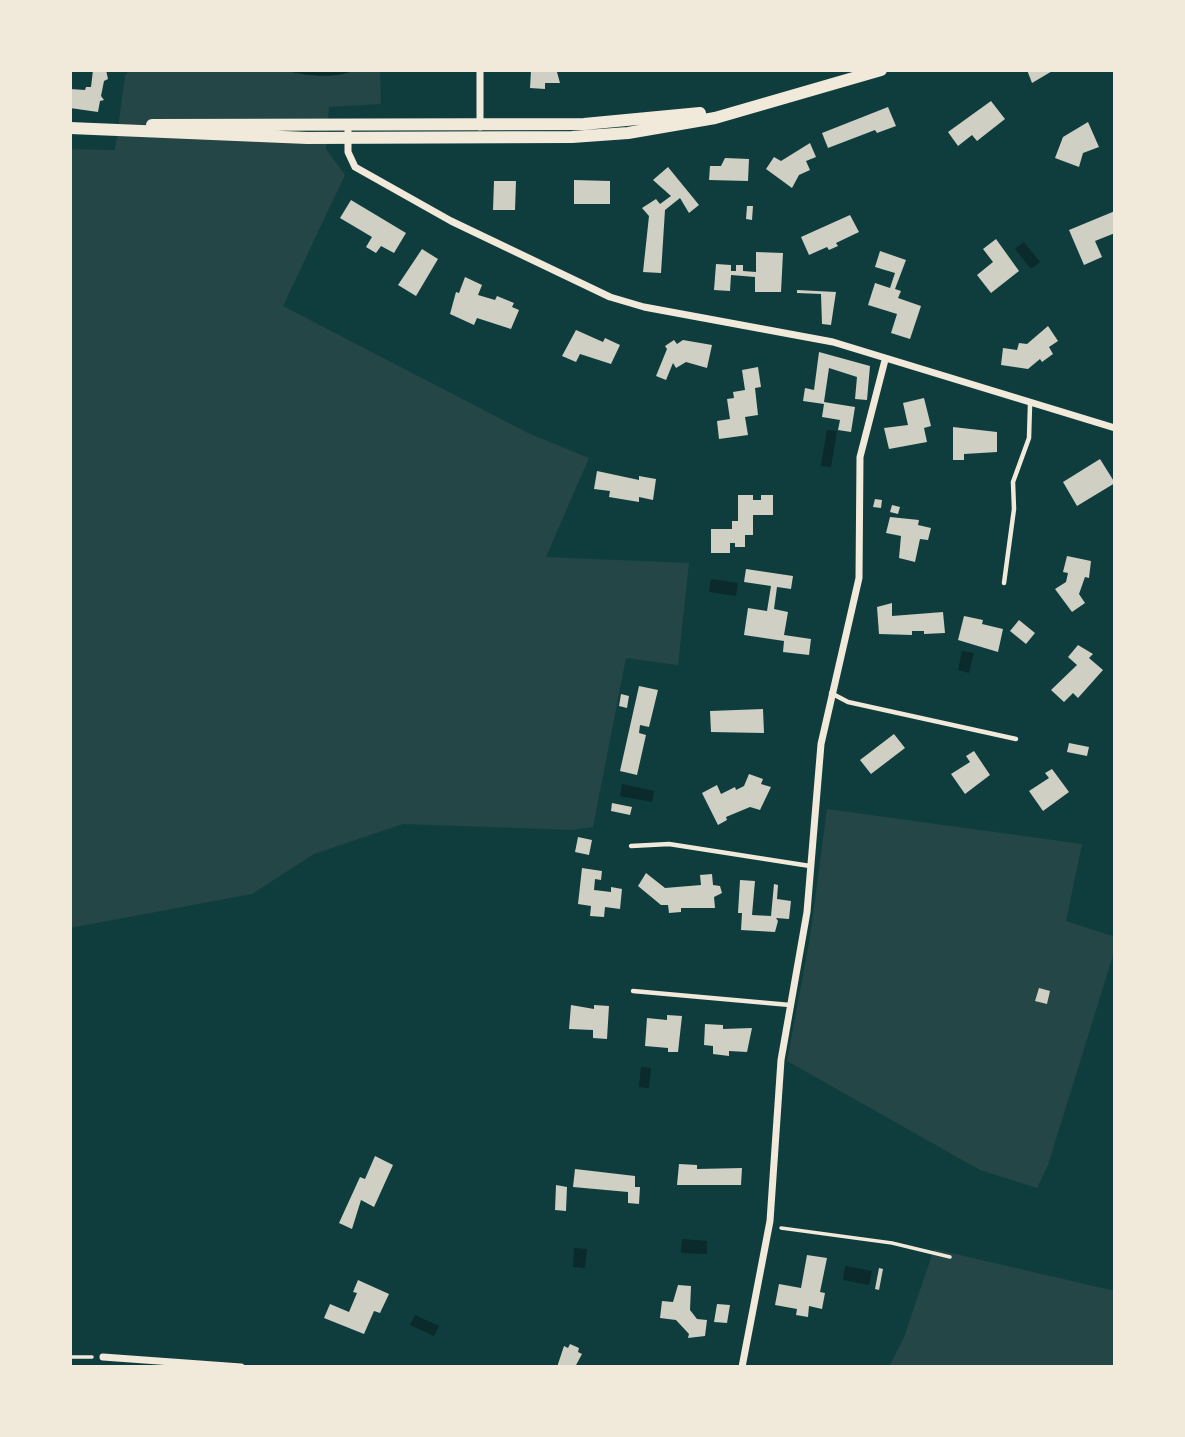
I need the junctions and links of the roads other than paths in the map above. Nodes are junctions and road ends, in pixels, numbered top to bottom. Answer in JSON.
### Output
{"nodes":[{"id":1,"x":480,"y":70,"type":"edge"},
{"id":2,"x":878,"y":71,"type":"edge"},
{"id":3,"x":783,"y":100,"type":"junction"},
{"id":4,"x":348,"y":123,"type":"junction"},
{"id":5,"x":480,"y":123,"type":"junction"},
{"id":6,"x":70,"y":128,"type":"edge"},
{"id":7,"x":348,"y":138,"type":"junction"},
{"id":8,"x":480,"y":139,"type":"junction"},
{"id":9,"x":885,"y":360,"type":"junction"},
{"id":10,"x":1030,"y":405,"type":"junction"},
{"id":11,"x":1115,"y":428,"type":"edge"},
{"id":12,"x":1004,"y":583,"type":"dead end"},
{"id":13,"x":831,"y":692,"type":"junction"},
{"id":14,"x":1016,"y":739,"type":"dead end"},
{"id":15,"x":631,"y":846,"type":"dead end"},
{"id":16,"x":811,"y":866,"type":"junction"},
{"id":17,"x":633,"y":991,"type":"dead end"},
{"id":18,"x":791,"y":1005,"type":"junction"},
{"id":19,"x":103,"y":1357,"type":"road end"},
{"id":20,"x":241,"y":1367,"type":"edge"},
{"id":21,"x":742,"y":1367,"type":"edge"}],
"edges":[{"from":1,"to":5,"type":"street"},
{"from":2,"to":3,"type":"main road"},
{"from":3,"to":5,"type":"main road"},
{"from":3,"to":8,"type":"main road"},
{"from":4,"to":5,"type":"main road"},
{"from":4,"to":6,"type":"main road"},
{"from":4,"to":7,"type":"street"},
{"from":5,"to":8,"type":"street"},
{"from":6,"to":7,"type":"main road"},
{"from":7,"to":8,"type":"main road"},
{"from":7,"to":9,"type":"street"},
{"from":9,"to":10,"type":"street"},
{"from":9,"to":13,"type":"street"},
{"from":10,"to":11,"type":"street"},
{"from":10,"to":12,"type":"lane"},
{"from":13,"to":14,"type":"lane"},
{"from":13,"to":16,"type":"street"},
{"from":15,"to":16,"type":"lane"},
{"from":16,"to":18,"type":"street"},
{"from":17,"to":18,"type":"lane"},
{"from":18,"to":21,"type":"street"},
{"from":19,"to":20,"type":"street"}]}
